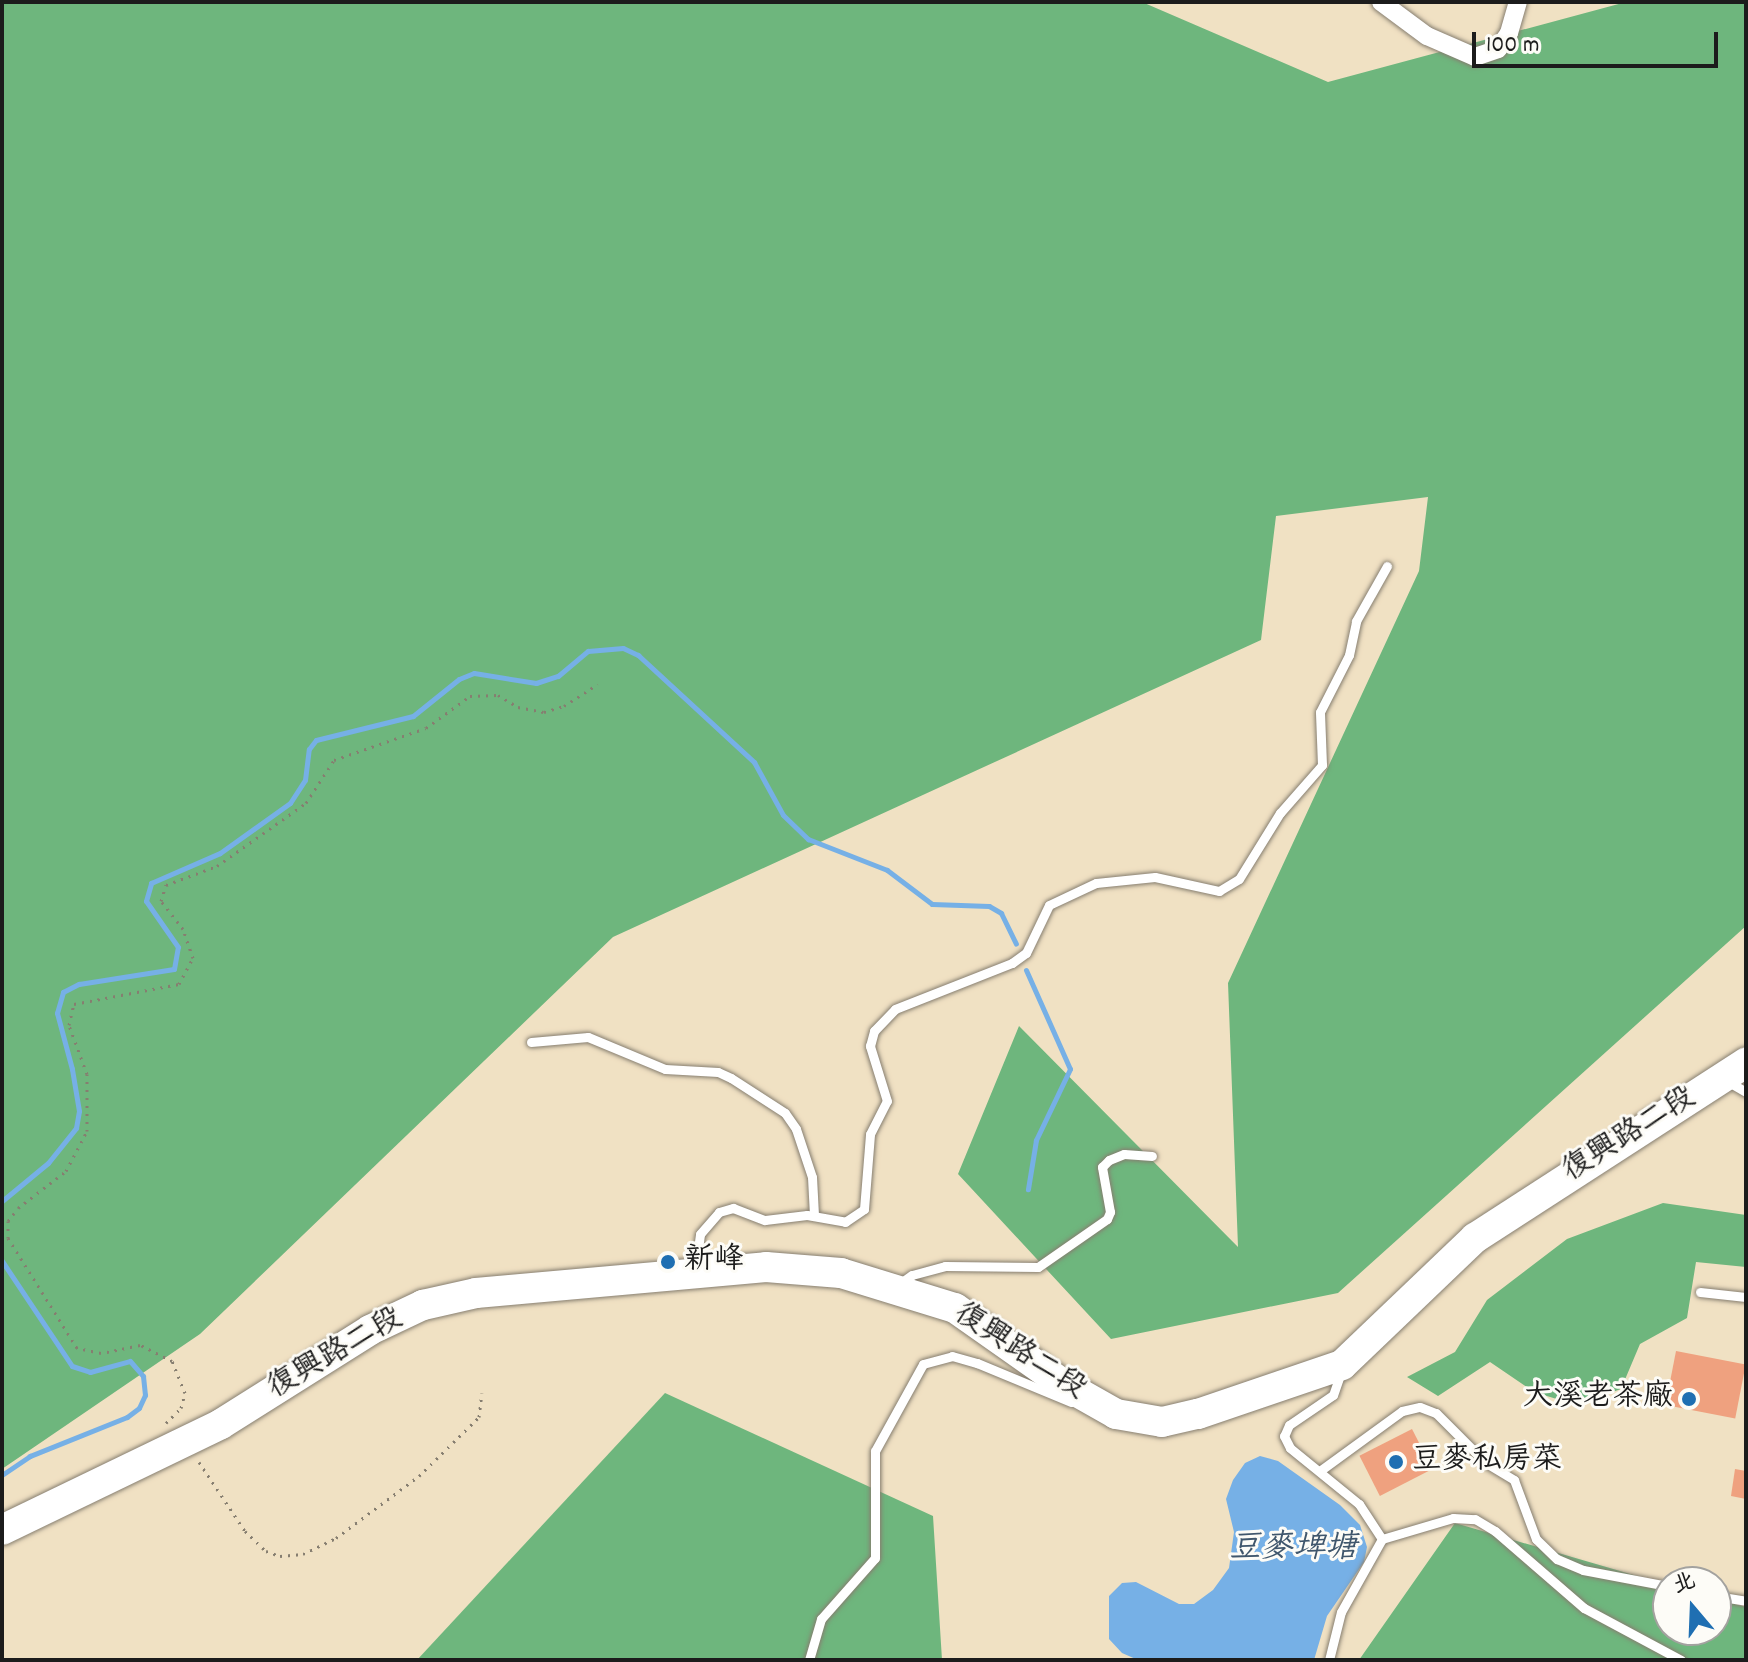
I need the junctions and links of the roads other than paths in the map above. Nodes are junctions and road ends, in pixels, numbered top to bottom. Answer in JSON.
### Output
{"nodes":[{"id":1,"x":1381,"y":2,"type":"edge"},
{"id":2,"x":1518,"y":2,"type":"edge"},
{"id":3,"x":1387,"y":566,"type":"dead end"},
{"id":4,"x":531,"y":1042,"type":"dead end"},
{"id":5,"x":1738,"y":1077,"type":"edge"},
{"id":6,"x":1152,"y":1156,"type":"dead end"},
{"id":7,"x":814,"y":1215,"type":"junction"},
{"id":8,"x":695,"y":1273,"type":"junction"},
{"id":9,"x":895,"y":1287,"type":"junction"},
{"id":10,"x":1700,"y":1292,"type":"dead end"},
{"id":11,"x":1746,"y":1297,"type":"edge"},
{"id":12,"x":1342,"y":1365,"type":"junction"},
{"id":13,"x":1090,"y":1401,"type":"junction"},
{"id":14,"x":1321,"y":1470,"type":"junction"},
{"id":15,"x":2,"y":1530,"type":"edge"},
{"id":16,"x":1382,"y":1539,"type":"junction"},
{"id":17,"x":1652,"y":1583,"type":"edge"},
{"id":18,"x":809,"y":1660,"type":"edge"},
{"id":19,"x":1329,"y":1660,"type":"edge"},
{"id":20,"x":1681,"y":1660,"type":"edge"}],
"edges":[{"from":1,"to":2,"type":"street"},
{"from":3,"to":7,"type":"lane"},
{"from":4,"to":7,"type":"lane"},
{"from":5,"to":12,"type":"main road","name":"復興路二段"},
{"from":6,"to":9,"type":"lane"},
{"from":7,"to":8,"type":"lane"},
{"from":8,"to":9,"type":"main road","name":"復興路二段"},
{"from":8,"to":15,"type":"main road","name":"復興路二段"},
{"from":9,"to":13,"type":"main road","name":"復興路二段"},
{"from":10,"to":11,"type":"lane"},
{"from":12,"to":13,"type":"main road","name":"復興路二段"},
{"from":12,"to":14,"type":"lane"},
{"from":13,"to":18,"type":"lane"},
{"from":14,"to":16,"type":"lane"},
{"from":14,"to":17,"type":"lane"},
{"from":16,"to":19,"type":"lane"},
{"from":16,"to":20,"type":"lane"}]}
